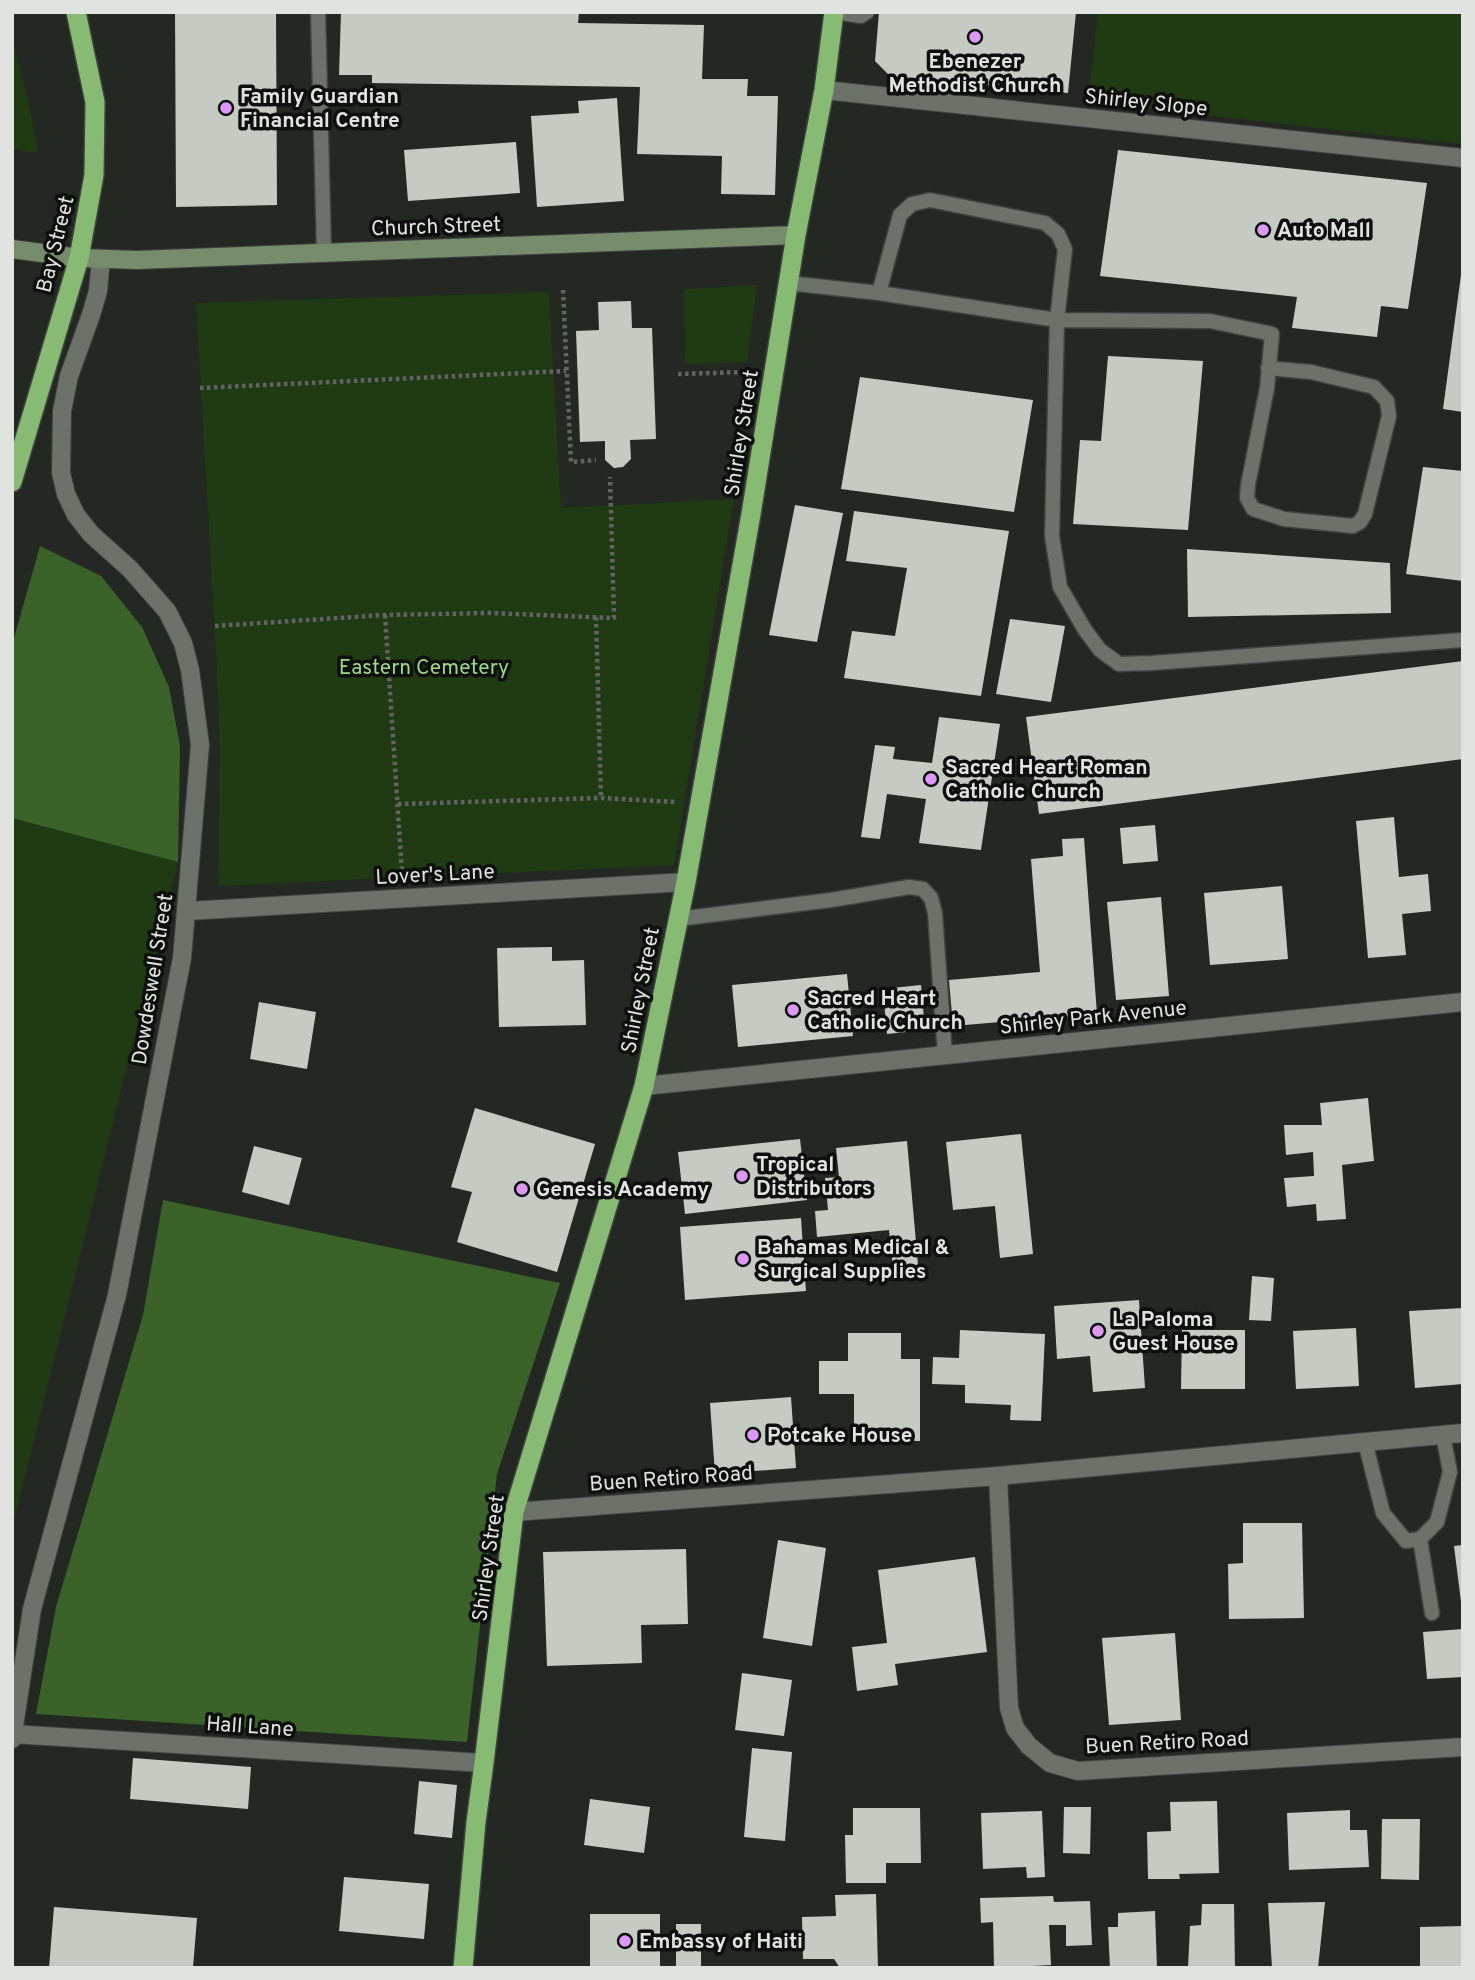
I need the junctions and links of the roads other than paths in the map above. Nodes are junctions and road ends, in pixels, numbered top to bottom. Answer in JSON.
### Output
{"nodes":[{"id":1,"x":76,"y":12,"type":"edge"},
{"id":2,"x":318,"y":12,"type":"edge"},
{"id":3,"x":835,"y":12,"type":"edge"},
{"id":4,"x":867,"y":12,"type":"edge"},
{"id":5,"x":824,"y":90,"type":"junction"},
{"id":6,"x":1463,"y":158,"type":"edge"},
{"id":7,"x":796,"y":235,"type":"junction"},
{"id":8,"x":12,"y":249,"type":"edge"},
{"id":9,"x":324,"y":252,"type":"junction"},
{"id":10,"x":79,"y":258,"type":"junction"},
{"id":11,"x":101,"y":259,"type":"junction"},
{"id":12,"x":788,"y":283,"type":"junction"},
{"id":13,"x":879,"y":293,"type":"junction"},
{"id":14,"x":1057,"y":320,"type":"junction"},
{"id":15,"x":1268,"y":368,"type":"junction"},
{"id":16,"x":12,"y":482,"type":"edge"},
{"id":17,"x":1463,"y":640,"type":"edge"},
{"id":18,"x":686,"y":882,"type":"junction"},
{"id":19,"x":187,"y":911,"type":"junction"},
{"id":20,"x":678,"y":919,"type":"junction"},
{"id":21,"x":1463,"y":1002,"type":"edge"},
{"id":22,"x":945,"y":1055,"type":"junction"},
{"id":23,"x":644,"y":1086,"type":"junction"},
{"id":24,"x":1463,"y":1433,"type":"edge"},
{"id":25,"x":1443,"y":1435,"type":"junction"},
{"id":26,"x":1365,"y":1442,"type":"junction"},
{"id":27,"x":998,"y":1476,"type":"junction"},
{"id":28,"x":514,"y":1512,"type":"junction"},
{"id":29,"x":1420,"y":1539,"type":"junction"},
{"id":30,"x":1432,"y":1613,"type":"dead end"},
{"id":31,"x":12,"y":1735,"type":"edge"},
{"id":32,"x":1463,"y":1747,"type":"edge"},
{"id":33,"x":484,"y":1763,"type":"junction"},
{"id":34,"x":463,"y":1968,"type":"edge"}],
"edges":[{"from":1,"to":10,"type":"highway","name":"Bay Street"},
{"from":2,"to":9,"type":"lane"},
{"from":3,"to":4,"type":"lane"},
{"from":3,"to":5,"type":"highway","name":"Shirley Street"},
{"from":5,"to":6,"type":"street","name":"Shirley Slope"},
{"from":5,"to":7,"type":"highway","name":"Shirley Street"},
{"from":7,"to":9,"type":"main road","name":"Church Street"},
{"from":7,"to":12,"type":"highway","name":"Shirley Street"},
{"from":8,"to":10,"type":"main road","name":"Church Street"},
{"from":9,"to":11,"type":"main road","name":"Church Street"},
{"from":10,"to":11,"type":"main road","name":"Church Street"},
{"from":10,"to":16,"type":"highway","name":"Bay Street"},
{"from":11,"to":19,"type":"street","name":"Dowdeswell Street"},
{"from":12,"to":13,"type":"lane"},
{"from":12,"to":18,"type":"highway","name":"Shirley Street"},
{"from":13,"to":14,"type":"lane"},
{"from":13,"to":14,"type":"lane"},
{"from":14,"to":15,"type":"lane"},
{"from":14,"to":17,"type":"lane"},
{"from":15,"to":15,"type":"lane"},
{"from":18,"to":19,"type":"street","name":"Lover's Lane"},
{"from":18,"to":20,"type":"highway","name":"Shirley Street"},
{"from":19,"to":31,"type":"street","name":"Dowdeswell Street"},
{"from":20,"to":22,"type":"lane"},
{"from":20,"to":23,"type":"highway","name":"Shirley Street"},
{"from":21,"to":22,"type":"street","name":"Shirley Park Avenue"},
{"from":22,"to":23,"type":"street","name":"Shirley Park Avenue"},
{"from":23,"to":28,"type":"highway","name":"Shirley Street"},
{"from":24,"to":25,"type":"street","name":"Buen Retiro Road"},
{"from":25,"to":26,"type":"street","name":"Buen Retiro Road"},
{"from":25,"to":29,"type":"lane"},
{"from":26,"to":27,"type":"street","name":"Buen Retiro Road"},
{"from":26,"to":29,"type":"lane"},
{"from":27,"to":28,"type":"street","name":"Buen Retiro Road"},
{"from":27,"to":32,"type":"street","name":"Buen Retiro Road"},
{"from":28,"to":33,"type":"highway","name":"Shirley Street"},
{"from":29,"to":30,"type":"lane"},
{"from":31,"to":33,"type":"street","name":"Hall Lane"},
{"from":33,"to":34,"type":"highway","name":"Shirley Street"}]}
